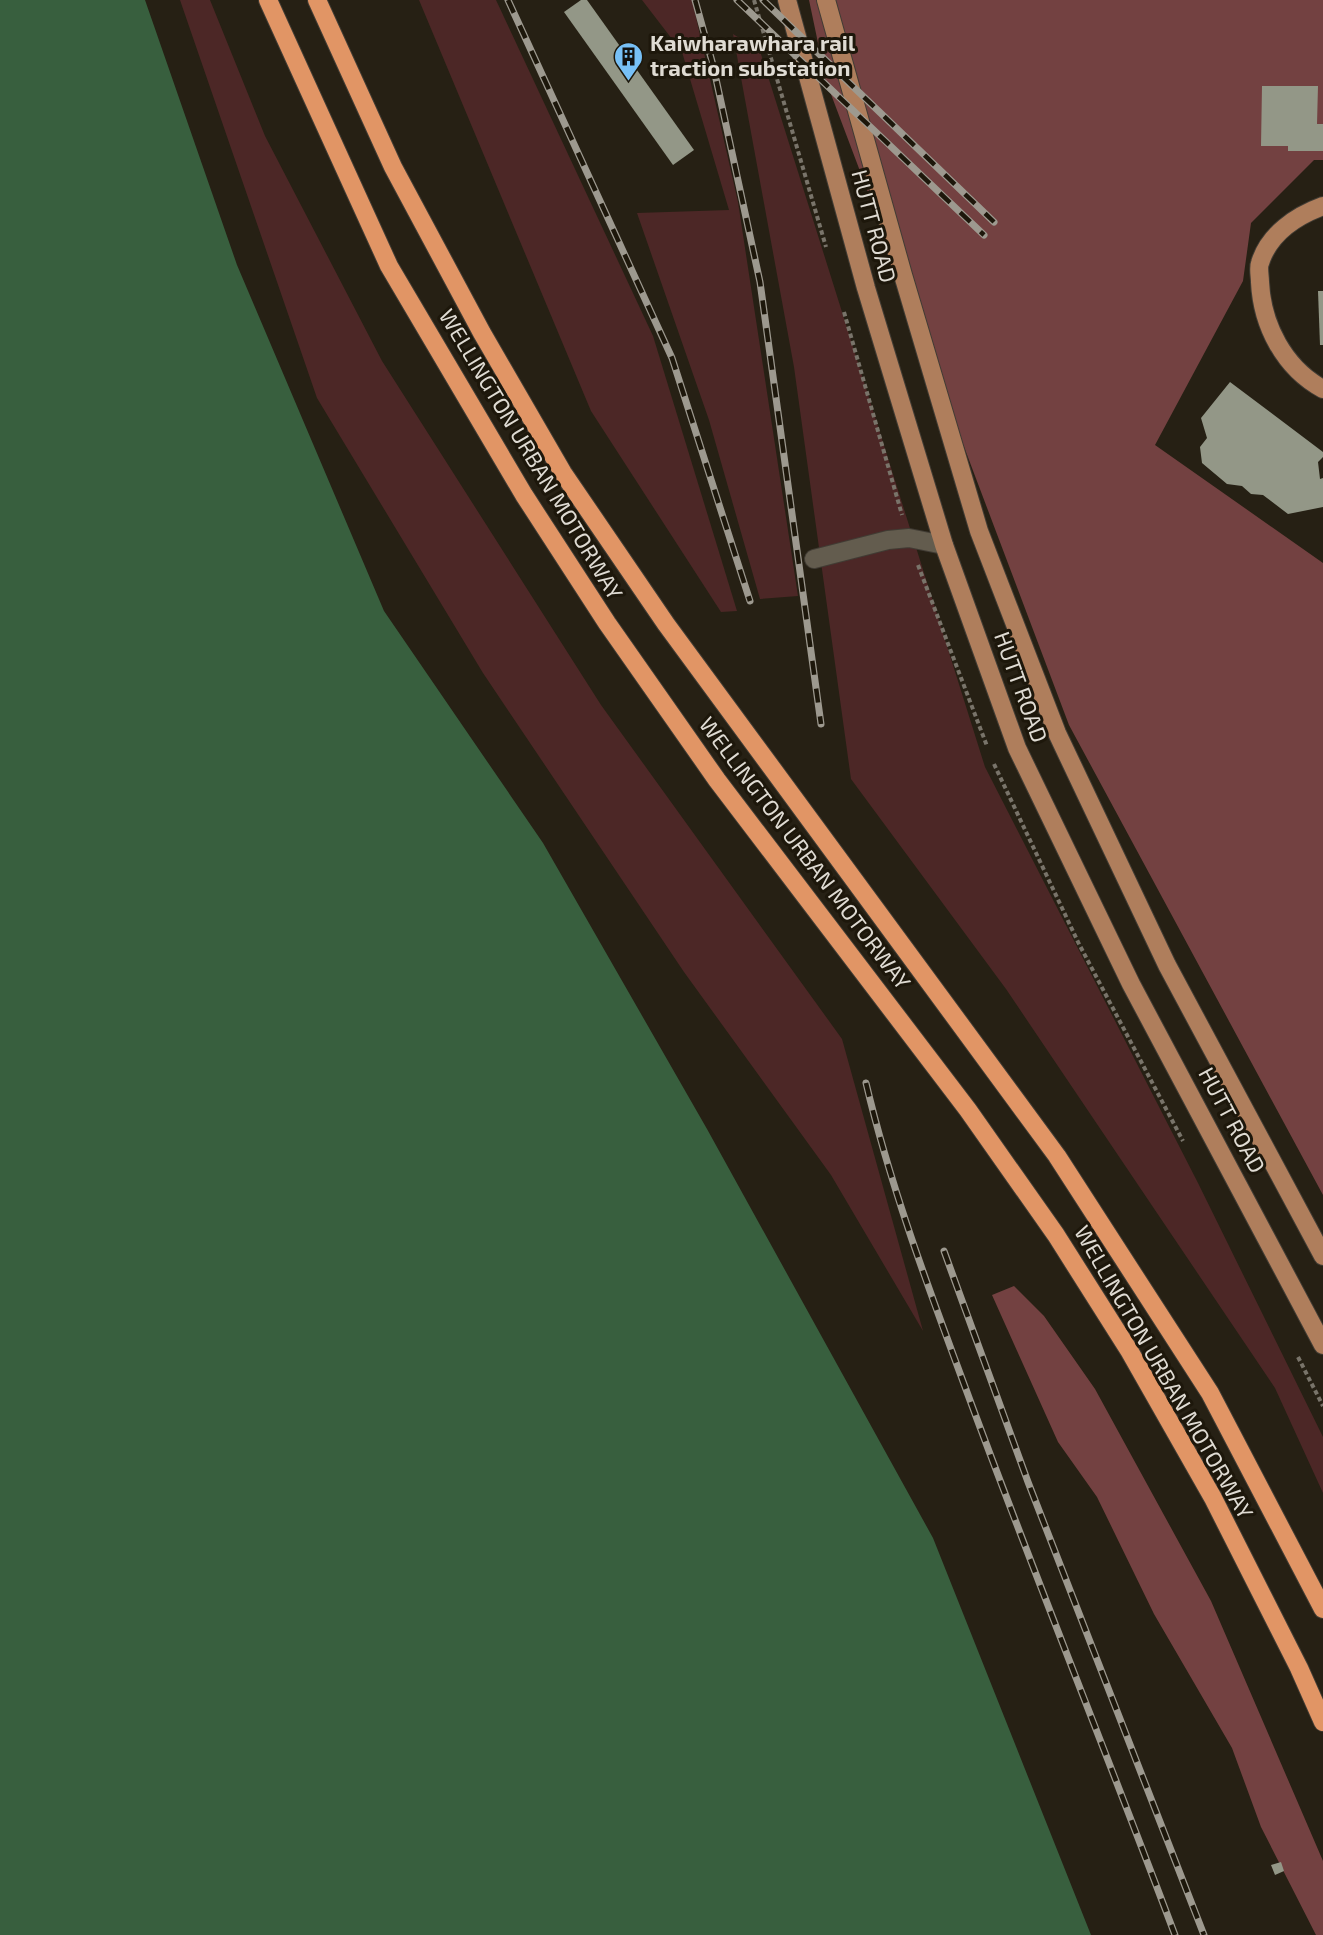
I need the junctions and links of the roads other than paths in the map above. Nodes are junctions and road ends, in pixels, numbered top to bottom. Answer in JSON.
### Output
{"nodes":[{"id":1,"x":268,"y":0,"type":"edge"},
{"id":2,"x":317,"y":0,"type":"edge"},
{"id":3,"x":787,"y":0,"type":"edge"},
{"id":4,"x":826,"y":0,"type":"edge"},
{"id":5,"x":1323,"y":206,"type":"edge"},
{"id":6,"x":1323,"y":389,"type":"edge"},
{"id":7,"x":944,"y":545,"type":"junction"},
{"id":8,"x":814,"y":559,"type":"dead end"},
{"id":9,"x":1323,"y":1256,"type":"edge"},
{"id":10,"x":1323,"y":1345,"type":"edge"},
{"id":11,"x":1323,"y":1609,"type":"edge"},
{"id":12,"x":1323,"y":1722,"type":"edge"}],
"edges":[{"from":1,"to":12,"type":"highway","name":"WELLINGTON URBAN MOTORWAY"},
{"from":2,"to":11,"type":"highway","name":"WELLINGTON URBAN MOTORWAY"},
{"from":3,"to":7,"type":"main road","name":"HUTT ROAD"},
{"from":4,"to":9,"type":"main road","name":"HUTT ROAD"},
{"from":5,"to":6,"type":"main road"},
{"from":7,"to":8,"type":"lane"},
{"from":7,"to":10,"type":"main road","name":"HUTT ROAD"}]}
